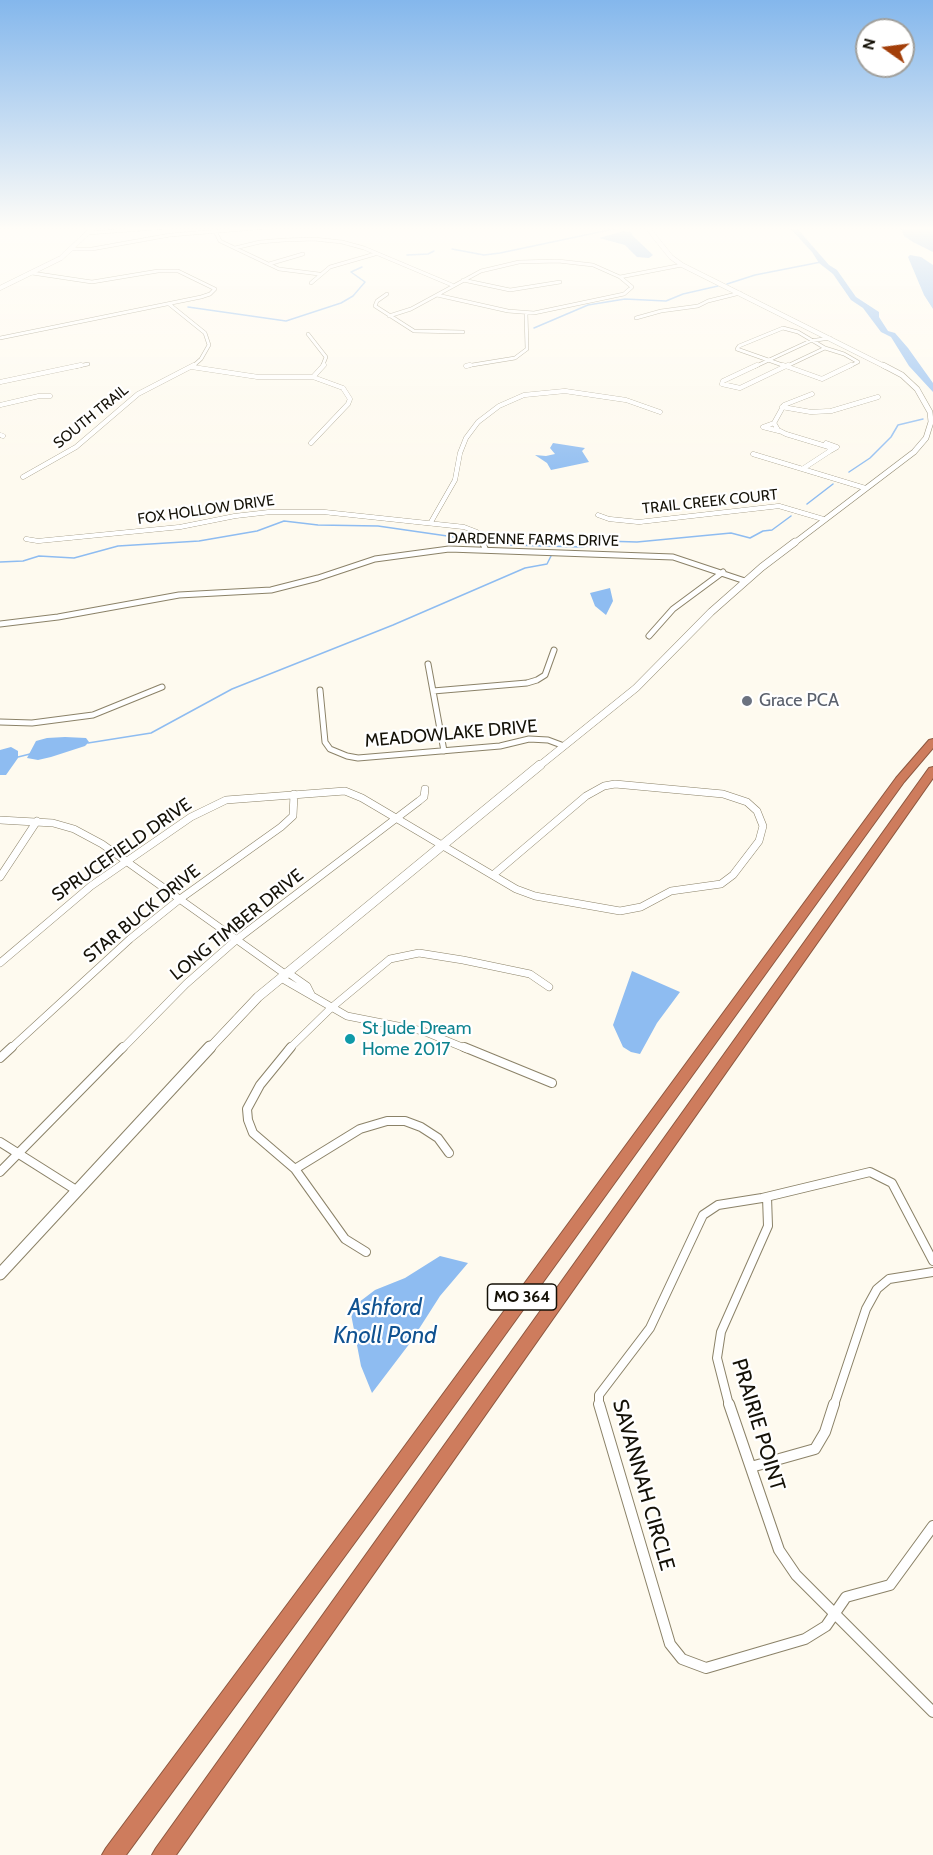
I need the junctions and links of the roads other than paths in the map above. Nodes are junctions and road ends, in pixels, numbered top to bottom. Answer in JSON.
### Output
{"nodes":[{"id":1,"x":126,"y":313,"type":"edge"},
{"id":2,"x":180,"y":313,"type":"edge"},
{"id":3,"x":384,"y":313,"type":"edge"},
{"id":4,"x":401,"y":313,"type":"edge"},
{"id":5,"x":526,"y":313,"type":"joint"},
{"id":6,"x":532,"y":313,"type":"edge"},
{"id":7,"x":653,"y":313,"type":"edge"},
{"id":8,"x":779,"y":313,"type":"edge"},
{"id":9,"x":389,"y":316,"type":"junction"},
{"id":10,"x":636,"y":318,"type":"dead end"},
{"id":11,"x":463,"y":332,"type":"dead end"},
{"id":12,"x":308,"y":334,"type":"dead end"},
{"id":13,"x":0,"y":338,"type":"edge"},
{"id":14,"x":832,"y":339,"type":"junction"},
{"id":15,"x":814,"y":340,"type":"junction"},
{"id":16,"x":820,"y":344,"type":"junction"},
{"id":17,"x":825,"y":348,"type":"junction"},
{"id":18,"x":768,"y":360,"type":"junction"},
{"id":19,"x":88,"y":364,"type":"dead end"},
{"id":20,"x":466,"y":366,"type":"dead end"},
{"id":21,"x":192,"y":367,"type":"junction"},
{"id":22,"x":785,"y":367,"type":"junction"},
{"id":23,"x":313,"y":377,"type":"junction"},
{"id":24,"x":0,"y":382,"type":"edge"},
{"id":25,"x":812,"y":394,"type":"dead end"},
{"id":26,"x":50,"y":396,"type":"dead end"},
{"id":27,"x":878,"y":397,"type":"dead end"},
{"id":28,"x":0,"y":405,"type":"edge"},
{"id":29,"x":782,"y":409,"type":"junction"},
{"id":30,"x":660,"y":411,"type":"dead end"},
{"id":31,"x":774,"y":423,"type":"junction"},
{"id":32,"x":779,"y":431,"type":"junction"},
{"id":33,"x":311,"y":443,"type":"dead end"},
{"id":34,"x":753,"y":454,"type":"dead end"},
{"id":35,"x":804,"y":468,"type":"junction"},
{"id":36,"x":23,"y":477,"type":"dead end"},
{"id":37,"x":865,"y":488,"type":"junction"},
{"id":38,"x":598,"y":515,"type":"dead end"},
{"id":39,"x":823,"y":519,"type":"junction"},
{"id":40,"x":431,"y":522,"type":"junction"},
{"id":41,"x":26,"y":539,"type":"dead end"},
{"id":42,"x":485,"y":548,"type":"junction"},
{"id":43,"x":723,"y":573,"type":"junction"},
{"id":44,"x":746,"y":581,"type":"junction"},
{"id":45,"x":0,"y":624,"type":"edge"},
{"id":46,"x":649,"y":636,"type":"dead end"},
{"id":47,"x":554,"y":650,"type":"dead end"},
{"id":48,"x":428,"y":664,"type":"dead end"},
{"id":49,"x":162,"y":687,"type":"dead end"},
{"id":50,"x":320,"y":690,"type":"dead end"},
{"id":51,"x":433,"y":691,"type":"junction"},
{"id":52,"x":0,"y":722,"type":"edge"},
{"id":53,"x":933,"y":742,"type":"edge"},
{"id":54,"x":564,"y":746,"type":"junction"},
{"id":55,"x":444,"y":751,"type":"junction"},
{"id":56,"x":933,"y":770,"type":"edge"},
{"id":57,"x":425,"y":789,"type":"dead end"},
{"id":58,"x":294,"y":794,"type":"junction"},
{"id":59,"x":397,"y":818,"type":"junction"},
{"id":60,"x":0,"y":820,"type":"edge"},
{"id":61,"x":37,"y":821,"type":"junction"},
{"id":62,"x":441,"y":845,"type":"junction"},
{"id":63,"x":128,"y":861,"type":"junction"},
{"id":64,"x":493,"y":875,"type":"junction"},
{"id":65,"x":0,"y":877,"type":"edge"},
{"id":66,"x":180,"y":899,"type":"junction"},
{"id":67,"x":236,"y":940,"type":"junction"},
{"id":68,"x":0,"y":963,"type":"edge"},
{"id":69,"x":284,"y":975,"type":"junction"},
{"id":70,"x":549,"y":987,"type":"dead end"},
{"id":71,"x":331,"y":1008,"type":"junction"},
{"id":72,"x":0,"y":1058,"type":"edge"},
{"id":73,"x":552,"y":1083,"type":"dead end"},
{"id":74,"x":0,"y":1142,"type":"edge"},
{"id":75,"x":19,"y":1153,"type":"junction"},
{"id":76,"x":449,"y":1153,"type":"dead end"},
{"id":77,"x":295,"y":1169,"type":"junction"},
{"id":78,"x":0,"y":1172,"type":"edge"},
{"id":79,"x":76,"y":1190,"type":"junction"},
{"id":80,"x":767,"y":1197,"type":"junction"},
{"id":81,"x":366,"y":1252,"type":"dead end"},
{"id":82,"x":933,"y":1261,"type":"edge"},
{"id":83,"x":933,"y":1272,"type":"edge"},
{"id":84,"x":0,"y":1274,"type":"edge"},
{"id":85,"x":751,"y":1467,"type":"junction"},
{"id":86,"x":933,"y":1526,"type":"edge"},
{"id":87,"x":833,"y":1615,"type":"junction"},
{"id":88,"x":933,"y":1712,"type":"edge"},
{"id":89,"x":113,"y":1855,"type":"edge"},
{"id":90,"x":163,"y":1855,"type":"edge"}],
"edges":[{"from":1,"to":13,"type":"street"},
{"from":2,"to":21,"type":"street"},
{"from":3,"to":9,"type":"street"},
{"from":4,"to":9,"type":"street"},
{"from":5,"to":6,"type":"street"},
{"from":5,"to":20,"type":"street"},
{"from":7,"to":10,"type":"street"},
{"from":8,"to":14,"type":"main road"},
{"from":9,"to":11,"type":"street"},
{"from":12,"to":23,"type":"street"},
{"from":14,"to":15,"type":"street"},
{"from":14,"to":16,"type":"street"},
{"from":14,"to":37,"type":"main road"},
{"from":15,"to":16,"type":"street"},
{"from":15,"to":18,"type":"street"},
{"from":15,"to":18,"type":"street"},
{"from":16,"to":17,"type":"street"},
{"from":17,"to":22,"type":"street"},
{"from":17,"to":22,"type":"street"},
{"from":18,"to":22,"type":"street"},
{"from":18,"to":22,"type":"street"},
{"from":19,"to":24,"type":"street"},
{"from":21,"to":23,"type":"street"},
{"from":21,"to":36,"type":"street","name":"SOUTH TRAIL"},
{"from":23,"to":33,"type":"street"},
{"from":25,"to":29,"type":"street"},
{"from":26,"to":28,"type":"street"},
{"from":27,"to":29,"type":"street"},
{"from":29,"to":31,"type":"street"},
{"from":30,"to":40,"type":"street"},
{"from":31,"to":32,"type":"street"},
{"from":31,"to":32,"type":"street"},
{"from":32,"to":35,"type":"street"},
{"from":34,"to":35,"type":"street"},
{"from":35,"to":37,"type":"street"},
{"from":37,"to":39,"type":"main road"},
{"from":38,"to":39,"type":"street","name":"TRAIL CREEK COURT"},
{"from":39,"to":44,"type":"main road"},
{"from":40,"to":41,"type":"street","name":"FOX HOLLOW DRIVE"},
{"from":40,"to":42,"type":"street","name":"FOX HOLLOW DRIVE"},
{"from":42,"to":43,"type":"street","name":"DARDENNE FARMS DRIVE"},
{"from":42,"to":45,"type":"street","name":"DARDENNE FARMS DRIVE"},
{"from":43,"to":44,"type":"street","name":"DARDENNE FARMS DRIVE"},
{"from":43,"to":46,"type":"street"},
{"from":44,"to":54,"type":"main road"},
{"from":47,"to":51,"type":"street"},
{"from":48,"to":51,"type":"street"},
{"from":49,"to":52,"type":"street"},
{"from":50,"to":55,"type":"street","name":"MEADOWLAKE DRIVE"},
{"from":51,"to":55,"type":"street"},
{"from":53,"to":89,"type":"highway","number":"MO 364"},
{"from":54,"to":55,"type":"street","name":"MEADOWLAKE DRIVE"},
{"from":54,"to":62,"type":"main road"},
{"from":56,"to":90,"type":"highway","number":"MO 364"},
{"from":57,"to":59,"type":"street","name":"LONG TIMBER DRIVE"},
{"from":58,"to":59,"type":"street","name":"SPRUCEFIELD DRIVE"},
{"from":58,"to":63,"type":"street","name":"SPRUCEFIELD DRIVE"},
{"from":58,"to":66,"type":"street","name":"STAR BUCK DRIVE"},
{"from":59,"to":62,"type":"street","name":"SPRUCEFIELD DRIVE"},
{"from":59,"to":67,"type":"street","name":"LONG TIMBER DRIVE"},
{"from":60,"to":61,"type":"street"},
{"from":61,"to":63,"type":"street"},
{"from":61,"to":65,"type":"street"},
{"from":62,"to":64,"type":"street","name":"SPRUCEFIELD DRIVE"},
{"from":62,"to":69,"type":"main road"},
{"from":63,"to":66,"type":"street"},
{"from":63,"to":68,"type":"street","name":"SPRUCEFIELD DRIVE"},
{"from":64,"to":64,"type":"street","name":"SPRUCEFIELD DRIVE"},
{"from":66,"to":67,"type":"street"},
{"from":66,"to":72,"type":"street","name":"STAR BUCK DRIVE"},
{"from":67,"to":69,"type":"street"},
{"from":67,"to":75,"type":"street","name":"LONG TIMBER DRIVE"},
{"from":69,"to":71,"type":"street"},
{"from":69,"to":79,"type":"main road"},
{"from":70,"to":71,"type":"street"},
{"from":71,"to":73,"type":"street"},
{"from":71,"to":77,"type":"street"},
{"from":74,"to":75,"type":"street"},
{"from":75,"to":78,"type":"street","name":"LONG TIMBER DRIVE"},
{"from":75,"to":79,"type":"street"},
{"from":76,"to":77,"type":"street"},
{"from":77,"to":81,"type":"street"},
{"from":79,"to":84,"type":"main road"},
{"from":80,"to":82,"type":"street","name":"SAVANNAH CIRCLE"},
{"from":80,"to":85,"type":"street","name":"PRAIRIE POINT"},
{"from":80,"to":87,"type":"street","name":"SAVANNAH CIRCLE"},
{"from":83,"to":85,"type":"street"},
{"from":85,"to":87,"type":"street","name":"PRAIRIE POINT"},
{"from":86,"to":87,"type":"street","name":"SAVANNAH CIRCLE"},
{"from":87,"to":88,"type":"street","name":"PRAIRIE POINT"}]}
